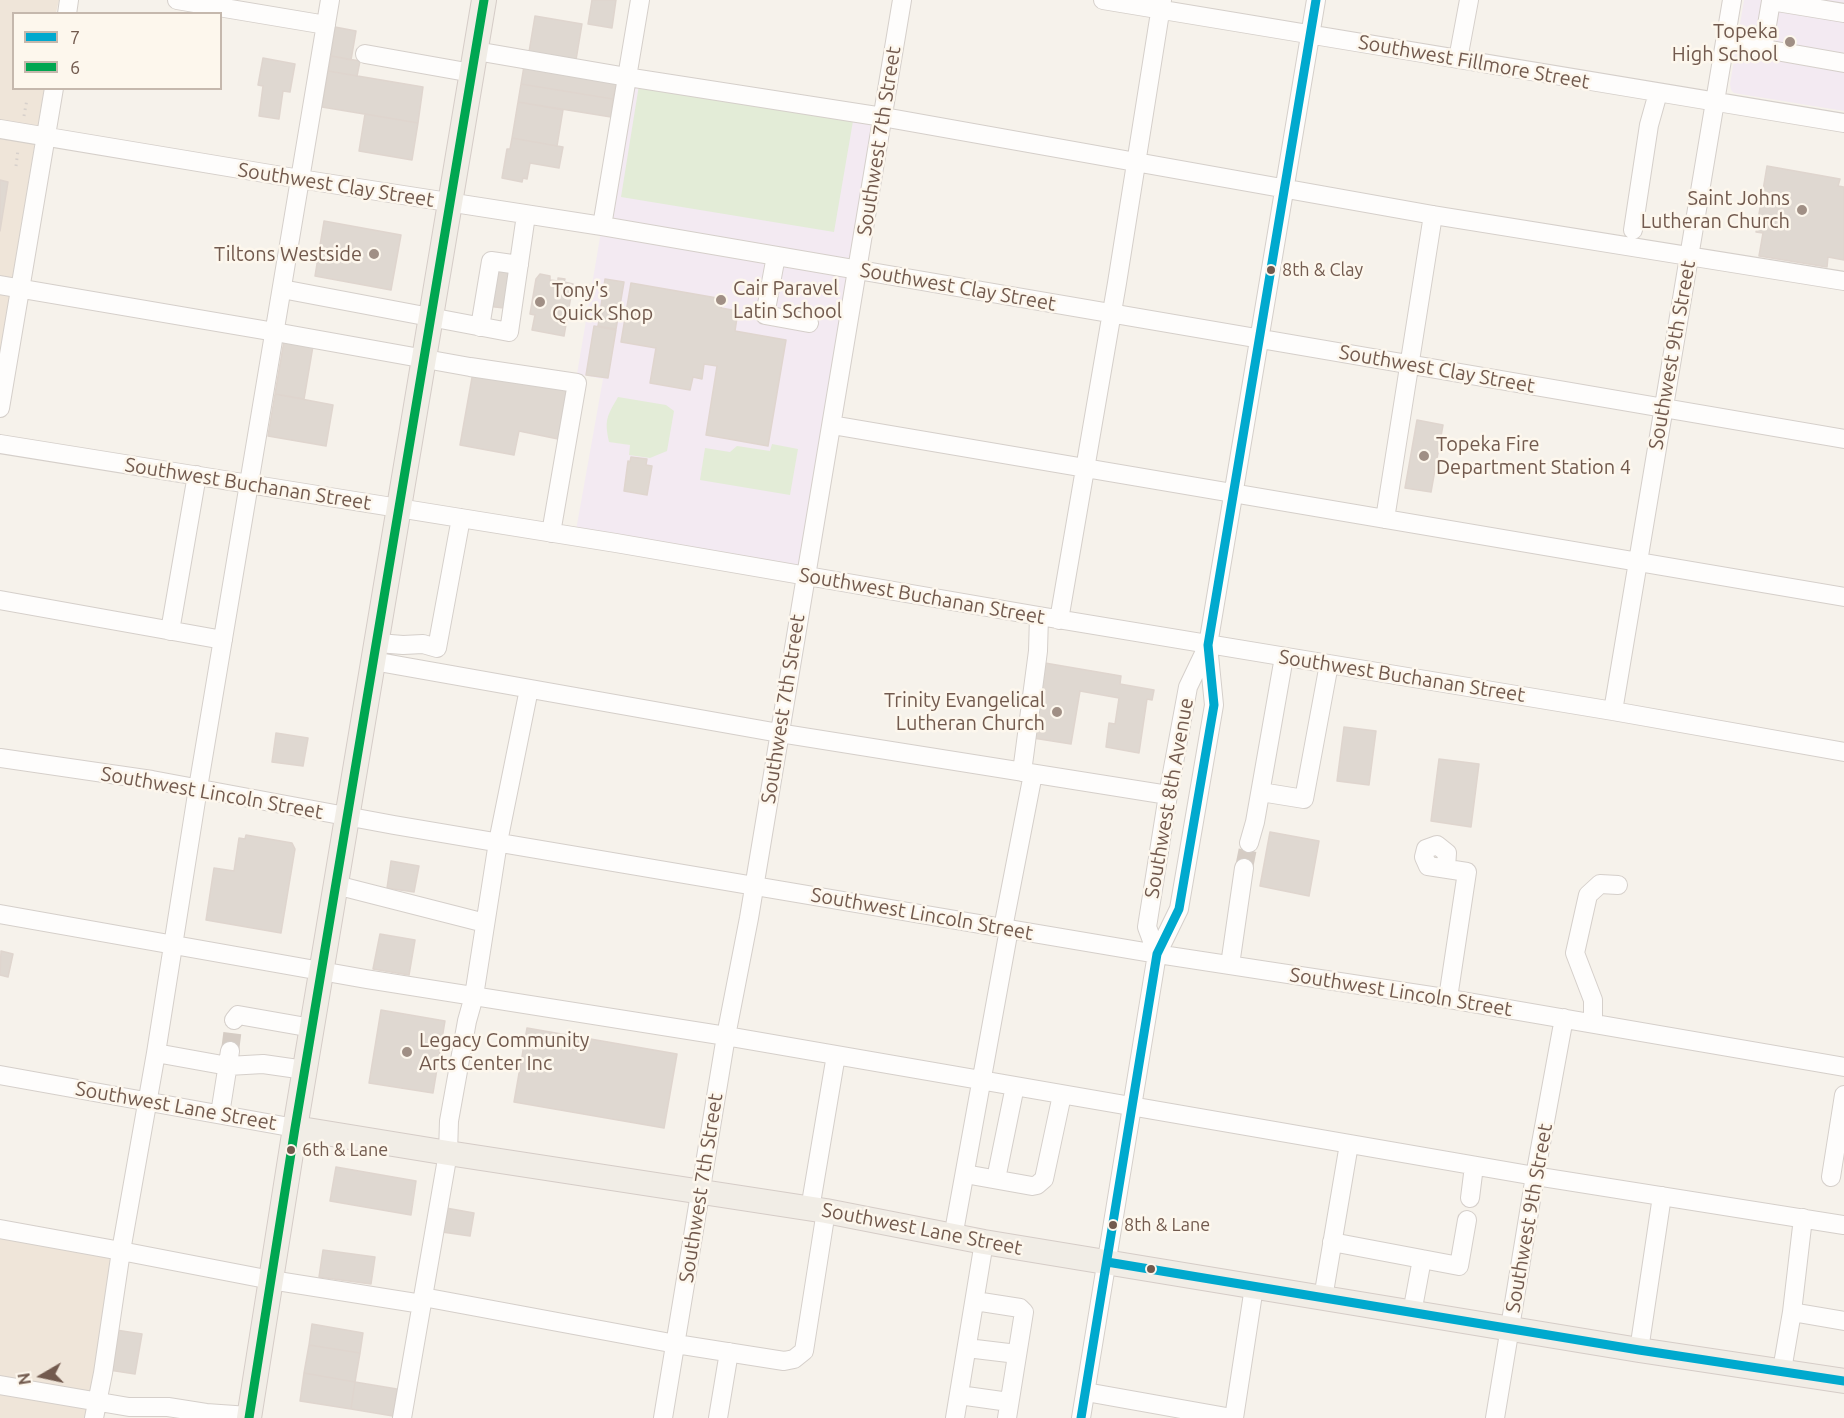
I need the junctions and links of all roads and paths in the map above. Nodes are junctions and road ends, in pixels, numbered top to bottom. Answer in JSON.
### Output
{"nodes":[{"id":1,"x":177,"y":0,"type":"edge"},
{"id":2,"x":330,"y":0,"type":"edge"},
{"id":3,"x":484,"y":0,"type":"edge"},
{"id":4,"x":640,"y":0,"type":"edge"},
{"id":5,"x":902,"y":0,"type":"edge"},
{"id":6,"x":1103,"y":0,"type":"edge"},
{"id":7,"x":1316,"y":0,"type":"edge"},
{"id":8,"x":1469,"y":0,"type":"edge"},
{"id":9,"x":1732,"y":0,"type":"edge"},
{"id":10,"x":1162,"y":5,"type":"edge"},
{"id":11,"x":1844,"y":13,"type":"edge"},
{"id":12,"x":326,"y":25,"type":"junction"},
{"id":13,"x":1311,"y":34,"type":"junction"},
{"id":14,"x":1725,"y":42,"type":"junction"},
{"id":15,"x":1763,"y":49,"type":"junction"},
{"id":16,"x":365,"y":54,"type":"dead end"},
{"id":17,"x":1458,"y":59,"type":"junction"},
{"id":18,"x":474,"y":62,"type":"junction"},
{"id":19,"x":1844,"y":63,"type":"edge"},
{"id":20,"x":627,"y":77,"type":"junction"},
{"id":21,"x":54,"y":90,"type":"edge"},
{"id":22,"x":1658,"y":93,"type":"junction"},
{"id":23,"x":1716,"y":101,"type":"junction"},
{"id":24,"x":883,"y":117,"type":"junction"},
{"id":25,"x":1844,"y":123,"type":"edge"},
{"id":26,"x":0,"y":129,"type":"edge"},
{"id":27,"x":46,"y":138,"type":"junction"},
{"id":28,"x":1135,"y":162,"type":"junction"},
{"id":29,"x":300,"y":179,"type":"junction"},
{"id":30,"x":1285,"y":189,"type":"junction"},
{"id":31,"x":450,"y":203,"type":"junction"},
{"id":32,"x":526,"y":215,"type":"junction"},
{"id":33,"x":1433,"y":215,"type":"junction"},
{"id":34,"x":603,"y":226,"type":"junction"},
{"id":35,"x":1633,"y":230,"type":"dead end"},
{"id":36,"x":1689,"y":255,"type":"junction"},
{"id":37,"x":776,"y":256,"type":"junction"},
{"id":38,"x":519,"y":265,"type":"junction"},
{"id":39,"x":858,"y":270,"type":"junction"},
{"id":40,"x":1844,"y":281,"type":"edge"},
{"id":41,"x":0,"y":285,"type":"edge"},
{"id":42,"x":20,"y":289,"type":"junction"},
{"id":43,"x":282,"y":289,"type":"junction"},
{"id":44,"x":1111,"y":313,"type":"junction"},
{"id":45,"x":431,"y":318,"type":"junction"},
{"id":46,"x":809,"y":323,"type":"dead end"},
{"id":47,"x":480,"y":327,"type":"junction"},
{"id":48,"x":275,"y":332,"type":"junction"},
{"id":49,"x":1260,"y":338,"type":"junction"},
{"id":50,"x":424,"y":359,"type":"junction"},
{"id":51,"x":1409,"y":364,"type":"junction"},
{"id":52,"x":0,"y":408,"type":"edge"},
{"id":53,"x":1664,"y":408,"type":"junction"},
{"id":54,"x":832,"y":425,"type":"junction"},
{"id":55,"x":1844,"y":439,"type":"edge"},
{"id":56,"x":0,"y":444,"type":"edge"},
{"id":57,"x":1084,"y":468,"type":"junction"},
{"id":58,"x":198,"y":475,"type":"junction"},
{"id":59,"x":249,"y":484,"type":"junction"},
{"id":60,"x":1234,"y":493,"type":"junction"},
{"id":61,"x":399,"y":509,"type":"junction"},
{"id":62,"x":461,"y":519,"type":"junction"},
{"id":63,"x":1385,"y":519,"type":"junction"},
{"id":64,"x":551,"y":533,"type":"junction"},
{"id":65,"x":1638,"y":561,"type":"junction"},
{"id":66,"x":805,"y":575,"type":"junction"},
{"id":67,"x":1844,"y":597,"type":"edge"},
{"id":68,"x":0,"y":600,"type":"edge"},
{"id":69,"x":1039,"y":616,"type":"junction"},
{"id":70,"x":1059,"y":620,"type":"junction"},
{"id":71,"x":170,"y":631,"type":"junction"},
{"id":72,"x":223,"y":640,"type":"junction"},
{"id":73,"x":1208,"y":645,"type":"junction"},
{"id":74,"x":375,"y":652,"type":"junction"},
{"id":75,"x":1284,"y":657,"type":"junction"},
{"id":76,"x":1329,"y":664,"type":"junction"},
{"id":77,"x":529,"y":689,"type":"junction"},
{"id":78,"x":1613,"y":711,"type":"junction"},
{"id":79,"x":779,"y":733,"type":"junction"},
{"id":80,"x":1844,"y":752,"type":"edge"},
{"id":81,"x":0,"y":758,"type":"edge"},
{"id":82,"x":1028,"y":773,"type":"junction"},
{"id":83,"x":198,"y":788,"type":"junction"},
{"id":84,"x":1261,"y":792,"type":"junction"},
{"id":85,"x":1168,"y":795,"type":"junction"},
{"id":86,"x":347,"y":817,"type":"junction"},
{"id":87,"x":498,"y":842,"type":"junction"},
{"id":88,"x":1249,"y":843,"type":"tunnel mouth"},
{"id":89,"x":1244,"y":868,"type":"tunnel mouth"},
{"id":90,"x":1446,"y":868,"type":"dead end"},
{"id":91,"x":336,"y":885,"type":"junction"},
{"id":92,"x":754,"y":885,"type":"junction"},
{"id":93,"x":1618,"y":885,"type":"dead end"},
{"id":94,"x":0,"y":914,"type":"edge"},
{"id":95,"x":485,"y":923,"type":"junction"},
{"id":96,"x":1006,"y":928,"type":"junction"},
{"id":97,"x":174,"y":944,"type":"junction"},
{"id":98,"x":1157,"y":954,"type":"junction"},
{"id":99,"x":1230,"y":965,"type":"junction"},
{"id":100,"x":322,"y":970,"type":"junction"},
{"id":101,"x":474,"y":996,"type":"junction"},
{"id":102,"x":1448,"y":998,"type":"junction"},
{"id":103,"x":1564,"y":1018,"type":"junction"},
{"id":104,"x":234,"y":1020,"type":"dead end"},
{"id":105,"x":1593,"y":1023,"type":"junction"},
{"id":106,"x":312,"y":1028,"type":"junction"},
{"id":107,"x":726,"y":1036,"type":"junction"},
{"id":108,"x":156,"y":1053,"type":"junction"},
{"id":109,"x":836,"y":1055,"type":"junction"},
{"id":110,"x":229,"y":1058,"type":"junction"},
{"id":111,"x":1844,"y":1067,"type":"edge"},
{"id":112,"x":304,"y":1070,"type":"junction"},
{"id":113,"x":0,"y":1075,"type":"edge"},
{"id":114,"x":981,"y":1080,"type":"junction"},
{"id":115,"x":1015,"y":1086,"type":"junction"},
{"id":116,"x":1062,"y":1095,"type":"junction"},
{"id":117,"x":1844,"y":1095,"type":"edge"},
{"id":118,"x":148,"y":1101,"type":"junction"},
{"id":119,"x":1132,"y":1107,"type":"junction"},
{"id":120,"x":220,"y":1114,"type":"junction"},
{"id":121,"x":295,"y":1128,"type":"junction"},
{"id":122,"x":1349,"y":1144,"type":"junction"},
{"id":123,"x":448,"y":1153,"type":"junction"},
{"id":124,"x":1474,"y":1166,"type":"junction"},
{"id":125,"x":965,"y":1174,"type":"junction"},
{"id":126,"x":1535,"y":1176,"type":"junction"},
{"id":127,"x":1831,"y":1177,"type":"dead end"},
{"id":128,"x":996,"y":1179,"type":"junction"},
{"id":129,"x":701,"y":1191,"type":"junction"},
{"id":130,"x":1662,"y":1196,"type":"junction"},
{"id":131,"x":1470,"y":1198,"type":"dead end"},
{"id":132,"x":818,"y":1210,"type":"junction"},
{"id":133,"x":1803,"y":1218,"type":"junction"},
{"id":134,"x":1467,"y":1220,"type":"dead end"},
{"id":135,"x":1844,"y":1225,"type":"edge"},
{"id":136,"x":0,"y":1229,"type":"edge"},
{"id":137,"x":953,"y":1237,"type":"junction"},
{"id":138,"x":984,"y":1242,"type":"junction"},
{"id":139,"x":1332,"y":1242,"type":"junction"},
{"id":140,"x":120,"y":1251,"type":"junction"},
{"id":141,"x":1422,"y":1259,"type":"junction"},
{"id":142,"x":1107,"y":1262,"type":"junction"},
{"id":143,"x":271,"y":1280,"type":"junction"},
{"id":144,"x":1254,"y":1287,"type":"junction"},
{"id":145,"x":1323,"y":1298,"type":"junction"},
{"id":146,"x":422,"y":1300,"type":"junction"},
{"id":147,"x":975,"y":1301,"type":"junction"},
{"id":148,"x":1792,"y":1312,"type":"junction"},
{"id":149,"x":1412,"y":1313,"type":"junction"},
{"id":150,"x":1844,"y":1321,"type":"edge"},
{"id":151,"x":1509,"y":1329,"type":"junction"},
{"id":152,"x":675,"y":1344,"type":"junction"},
{"id":153,"x":967,"y":1347,"type":"junction"},
{"id":154,"x":1639,"y":1350,"type":"junction"},
{"id":155,"x":729,"y":1352,"type":"junction"},
{"id":156,"x":1017,"y":1354,"type":"junction"},
{"id":157,"x":1782,"y":1370,"type":"junction"},
{"id":158,"x":1844,"y":1381,"type":"edge"},
{"id":159,"x":0,"y":1385,"type":"edge"},
{"id":160,"x":1086,"y":1392,"type":"junction"},
{"id":161,"x":959,"y":1395,"type":"junction"},
{"id":162,"x":96,"y":1410,"type":"edge"},
{"id":163,"x":1008,"y":1410,"type":"edge"},
{"id":164,"x":252,"y":1417,"type":"edge"},
{"id":165,"x":402,"y":1418,"type":"edge"},
{"id":166,"x":663,"y":1418,"type":"edge"},
{"id":167,"x":718,"y":1418,"type":"edge"},
{"id":168,"x":956,"y":1418,"type":"edge"},
{"id":169,"x":1082,"y":1418,"type":"edge"},
{"id":170,"x":1233,"y":1418,"type":"edge"},
{"id":171,"x":1495,"y":1418,"type":"edge"}],
"edges":[{"from":1,"to":12,"type":"street"},
{"from":2,"to":12,"type":"street"},
{"from":3,"to":18,"type":"main road"},
{"from":4,"to":20,"type":"street"},
{"from":5,"to":24,"type":"street","name":"Southwest 7th Street"},
{"from":6,"to":10,"type":"street","name":"Southwest Fillmore Street"},
{"from":7,"to":13,"type":"street","name":"Southwest 8th Avenue"},
{"from":8,"to":17,"type":"street"},
{"from":9,"to":14,"type":"street","name":"Southwest 9th Street"},
{"from":10,"to":13,"type":"street","name":"Southwest Fillmore Street"},
{"from":10,"to":28,"type":"street"},
{"from":11,"to":15,"type":"street"},
{"from":12,"to":29,"type":"street"},
{"from":13,"to":17,"type":"street","name":"Southwest Fillmore Street"},
{"from":13,"to":30,"type":"street","name":"Southwest 8th Avenue"},
{"from":14,"to":15,"type":"street"},
{"from":14,"to":23,"type":"street","name":"Southwest 9th Street"},
{"from":15,"to":19,"type":"street"},
{"from":16,"to":18,"type":"street"},
{"from":17,"to":22,"type":"street","name":"Southwest Fillmore Street"},
{"from":18,"to":20,"type":"street"},
{"from":18,"to":31,"type":"main road"},
{"from":20,"to":24,"type":"street"},
{"from":20,"to":34,"type":"street"},
{"from":21,"to":27,"type":"street"},
{"from":22,"to":23,"type":"street","name":"Southwest Fillmore Street"},
{"from":22,"to":35,"type":"street"},
{"from":23,"to":25,"type":"street","name":"Southwest Fillmore Street"},
{"from":23,"to":36,"type":"street","name":"Southwest 9th Street"},
{"from":24,"to":28,"type":"street"},
{"from":24,"to":39,"type":"street","name":"Southwest 7th Street"},
{"from":26,"to":27,"type":"street","name":"Southwest Clay Street"},
{"from":27,"to":29,"type":"street","name":"Southwest Clay Street"},
{"from":27,"to":42,"type":"street"},
{"from":28,"to":30,"type":"street"},
{"from":28,"to":44,"type":"street"},
{"from":29,"to":31,"type":"street","name":"Southwest Clay Street"},
{"from":29,"to":43,"type":"street"},
{"from":30,"to":33,"type":"street"},
{"from":30,"to":49,"type":"street","name":"Southwest 8th Avenue"},
{"from":31,"to":32,"type":"street","name":"Southwest Clay Street"},
{"from":31,"to":45,"type":"main road"},
{"from":32,"to":34,"type":"street","name":"Southwest Clay Street"},
{"from":32,"to":38,"type":"street"},
{"from":33,"to":36,"type":"street"},
{"from":33,"to":51,"type":"street"},
{"from":34,"to":37,"type":"street","name":"Southwest Clay Street"},
{"from":36,"to":40,"type":"street"},
{"from":36,"to":53,"type":"street","name":"Southwest 9th Street"},
{"from":37,"to":39,"type":"street","name":"Southwest Clay Street"},
{"from":37,"to":46,"type":"street"},
{"from":38,"to":47,"type":"street"},
{"from":38,"to":47,"type":"street"},
{"from":39,"to":44,"type":"street","name":"Southwest Clay Street"},
{"from":39,"to":54,"type":"street","name":"Southwest 7th Street"},
{"from":41,"to":42,"type":"street"},
{"from":42,"to":48,"type":"street"},
{"from":42,"to":52,"type":"street"},
{"from":43,"to":45,"type":"street"},
{"from":43,"to":48,"type":"street"},
{"from":44,"to":49,"type":"street","name":"Southwest Clay Street"},
{"from":44,"to":57,"type":"street"},
{"from":45,"to":47,"type":"street"},
{"from":45,"to":50,"type":"main road"},
{"from":48,"to":50,"type":"street"},
{"from":48,"to":59,"type":"street"},
{"from":49,"to":51,"type":"street","name":"Southwest Clay Street"},
{"from":49,"to":60,"type":"street","name":"Southwest 8th Avenue"},
{"from":50,"to":61,"type":"main road"},
{"from":50,"to":64,"type":"street"},
{"from":51,"to":53,"type":"street","name":"Southwest Clay Street"},
{"from":51,"to":63,"type":"street"},
{"from":53,"to":55,"type":"street","name":"Southwest Clay Street"},
{"from":53,"to":65,"type":"street","name":"Southwest 9th Street"},
{"from":54,"to":57,"type":"street"},
{"from":54,"to":66,"type":"street","name":"Southwest 7th Street"},
{"from":56,"to":58,"type":"street","name":"Southwest Buchanan Street"},
{"from":57,"to":60,"type":"street"},
{"from":57,"to":70,"type":"street"},
{"from":58,"to":59,"type":"street","name":"Southwest Buchanan Street"},
{"from":58,"to":71,"type":"street"},
{"from":59,"to":61,"type":"street","name":"Southwest Buchanan Street"},
{"from":59,"to":72,"type":"street"},
{"from":60,"to":63,"type":"street"},
{"from":60,"to":73,"type":"street","name":"Southwest 8th Avenue"},
{"from":61,"to":62,"type":"street","name":"Southwest Buchanan Street"},
{"from":61,"to":74,"type":"main road"},
{"from":62,"to":64,"type":"street","name":"Southwest Buchanan Street"},
{"from":62,"to":74,"type":"street"},
{"from":63,"to":65,"type":"street"},
{"from":64,"to":66,"type":"street","name":"Southwest Buchanan Street"},
{"from":65,"to":67,"type":"street"},
{"from":65,"to":78,"type":"street","name":"Southwest 9th Street"},
{"from":66,"to":69,"type":"street","name":"Southwest Buchanan Street"},
{"from":66,"to":79,"type":"street","name":"Southwest 7th Street"},
{"from":68,"to":71,"type":"street"},
{"from":69,"to":70,"type":"street","name":"Southwest Buchanan Street"},
{"from":69,"to":82,"type":"street"},
{"from":70,"to":73,"type":"street","name":"Southwest Buchanan Street"},
{"from":71,"to":72,"type":"street"},
{"from":72,"to":83,"type":"street"},
{"from":73,"to":75,"type":"street","name":"Southwest Buchanan Street"},
{"from":73,"to":85,"type":"street","name":"Southwest 8th Avenue"},
{"from":73,"to":98,"type":"street","name":"Southwest 8th Avenue"},
{"from":74,"to":77,"type":"street"},
{"from":74,"to":86,"type":"main road"},
{"from":75,"to":76,"type":"street","name":"Southwest Buchanan Street"},
{"from":75,"to":84,"type":"street"},
{"from":76,"to":78,"type":"street","name":"Southwest Buchanan Street"},
{"from":76,"to":84,"type":"street"},
{"from":77,"to":79,"type":"street"},
{"from":77,"to":87,"type":"street"},
{"from":78,"to":80,"type":"street","name":"Southwest Buchanan Street"},
{"from":79,"to":82,"type":"street"},
{"from":79,"to":92,"type":"street","name":"Southwest 7th Street"},
{"from":81,"to":83,"type":"street","name":"Southwest Lincoln Street"},
{"from":82,"to":85,"type":"street"},
{"from":82,"to":96,"type":"street"},
{"from":83,"to":86,"type":"street","name":"Southwest Lincoln Street"},
{"from":83,"to":97,"type":"street"},
{"from":84,"to":88,"type":"street"},
{"from":85,"to":98,"type":"street","name":"Southwest 8th Avenue"},
{"from":86,"to":87,"type":"street","name":"Southwest Lincoln Street"},
{"from":86,"to":91,"type":"main road"},
{"from":87,"to":92,"type":"street","name":"Southwest Lincoln Street"},
{"from":87,"to":95,"type":"street"},
{"from":89,"to":99,"type":"street"},
{"from":90,"to":102,"type":"street"},
{"from":91,"to":95,"type":"street"},
{"from":91,"to":100,"type":"main road"},
{"from":92,"to":96,"type":"street","name":"Southwest Lincoln Street"},
{"from":92,"to":107,"type":"street","name":"Southwest 7th Street"},
{"from":93,"to":105,"type":"street"},
{"from":94,"to":97,"type":"street"},
{"from":95,"to":101,"type":"street"},
{"from":96,"to":98,"type":"street","name":"Southwest Lincoln Street"},
{"from":96,"to":114,"type":"street"},
{"from":97,"to":100,"type":"street"},
{"from":97,"to":108,"type":"street"},
{"from":98,"to":99,"type":"street","name":"Southwest Lincoln Street"},
{"from":98,"to":119,"type":"street","name":"Southwest 8th Avenue"},
{"from":99,"to":102,"type":"street","name":"Southwest Lincoln Street"},
{"from":100,"to":101,"type":"street"},
{"from":100,"to":106,"type":"main road"},
{"from":101,"to":107,"type":"street"},
{"from":101,"to":123,"type":"street"},
{"from":102,"to":103,"type":"street","name":"Southwest Lincoln Street"},
{"from":103,"to":105,"type":"street","name":"Southwest Lincoln Street"},
{"from":103,"to":126,"type":"street","name":"Southwest 9th Street"},
{"from":104,"to":106,"type":"street"},
{"from":105,"to":111,"type":"street","name":"Southwest Lincoln Street"},
{"from":106,"to":112,"type":"main road"},
{"from":107,"to":109,"type":"street"},
{"from":107,"to":129,"type":"street","name":"Southwest 7th Street"},
{"from":108,"to":110,"type":"street"},
{"from":108,"to":118,"type":"street"},
{"from":109,"to":114,"type":"street"},
{"from":109,"to":132,"type":"street"},
{"from":110,"to":112,"type":"street"},
{"from":110,"to":120,"type":"street"},
{"from":112,"to":121,"type":"main road"},
{"from":113,"to":118,"type":"street","name":"Southwest Lane Street"},
{"from":114,"to":115,"type":"street"},
{"from":114,"to":125,"type":"street"},
{"from":115,"to":116,"type":"street"},
{"from":115,"to":128,"type":"street"},
{"from":116,"to":119,"type":"street"},
{"from":116,"to":128,"type":"street"},
{"from":117,"to":127,"type":"street"},
{"from":118,"to":120,"type":"street","name":"Southwest Lane Street"},
{"from":118,"to":140,"type":"street"},
{"from":119,"to":122,"type":"street"},
{"from":119,"to":142,"type":"street","name":"Southwest 8th Avenue"},
{"from":120,"to":121,"type":"street","name":"Southwest Lane Street"},
{"from":121,"to":123,"type":"main road","name":"Southwest Lane Street"},
{"from":121,"to":143,"type":"main road"},
{"from":122,"to":124,"type":"street"},
{"from":122,"to":139,"type":"street"},
{"from":123,"to":129,"type":"main road","name":"Southwest Lane Street"},
{"from":123,"to":146,"type":"street"},
{"from":124,"to":126,"type":"street"},
{"from":124,"to":131,"type":"street"},
{"from":125,"to":128,"type":"street"},
{"from":125,"to":137,"type":"street"},
{"from":126,"to":130,"type":"street"},
{"from":126,"to":151,"type":"street","name":"Southwest 9th Street"},
{"from":129,"to":132,"type":"main road","name":"Southwest Lane Street"},
{"from":129,"to":152,"type":"street","name":"Southwest 7th Street"},
{"from":130,"to":133,"type":"street"},
{"from":130,"to":154,"type":"street"},
{"from":132,"to":137,"type":"main road","name":"Southwest Lane Street"},
{"from":132,"to":155,"type":"street"},
{"from":133,"to":135,"type":"street"},
{"from":133,"to":148,"type":"street"},
{"from":134,"to":141,"type":"street"},
{"from":136,"to":140,"type":"street"},
{"from":137,"to":138,"type":"main road","name":"Southwest Lane Street"},
{"from":138,"to":142,"type":"main road","name":"Southwest Lane Street"},
{"from":138,"to":147,"type":"street"},
{"from":139,"to":141,"type":"street"},
{"from":139,"to":145,"type":"street"},
{"from":140,"to":143,"type":"street"},
{"from":140,"to":162,"type":"street"},
{"from":141,"to":149,"type":"street"},
{"from":142,"to":144,"type":"main road","name":"Southwest Lane Street"},
{"from":142,"to":160,"type":"street","name":"Southwest 8th Avenue"},
{"from":143,"to":146,"type":"street"},
{"from":143,"to":164,"type":"main road"},
{"from":144,"to":145,"type":"main road","name":"Southwest Lane Street"},
{"from":144,"to":170,"type":"street"},
{"from":145,"to":149,"type":"main road","name":"Southwest Lane Street"},
{"from":146,"to":152,"type":"street"},
{"from":146,"to":165,"type":"street"},
{"from":147,"to":153,"type":"street"},
{"from":147,"to":156,"type":"street"},
{"from":148,"to":150,"type":"street"},
{"from":148,"to":157,"type":"street"},
{"from":149,"to":151,"type":"main road","name":"Southwest Lane Street"},
{"from":151,"to":154,"type":"main road","name":"Southwest Lane Street"},
{"from":151,"to":171,"type":"street","name":"Southwest 9th Street"},
{"from":152,"to":155,"type":"street"},
{"from":152,"to":166,"type":"street","name":"Southwest 7th Street"},
{"from":153,"to":156,"type":"street"},
{"from":153,"to":161,"type":"street"},
{"from":154,"to":157,"type":"main road","name":"Southwest Lane Street"},
{"from":155,"to":167,"type":"street"},
{"from":156,"to":163,"type":"street"},
{"from":157,"to":158,"type":"main road","name":"Southwest Lane Street"},
{"from":159,"to":162,"type":"street"},
{"from":160,"to":169,"type":"street","name":"Southwest 8th Avenue"},
{"from":160,"to":170,"type":"street"},
{"from":161,"to":163,"type":"street"},
{"from":161,"to":168,"type":"street"},
{"from":162,"to":164,"type":"street"}]}
